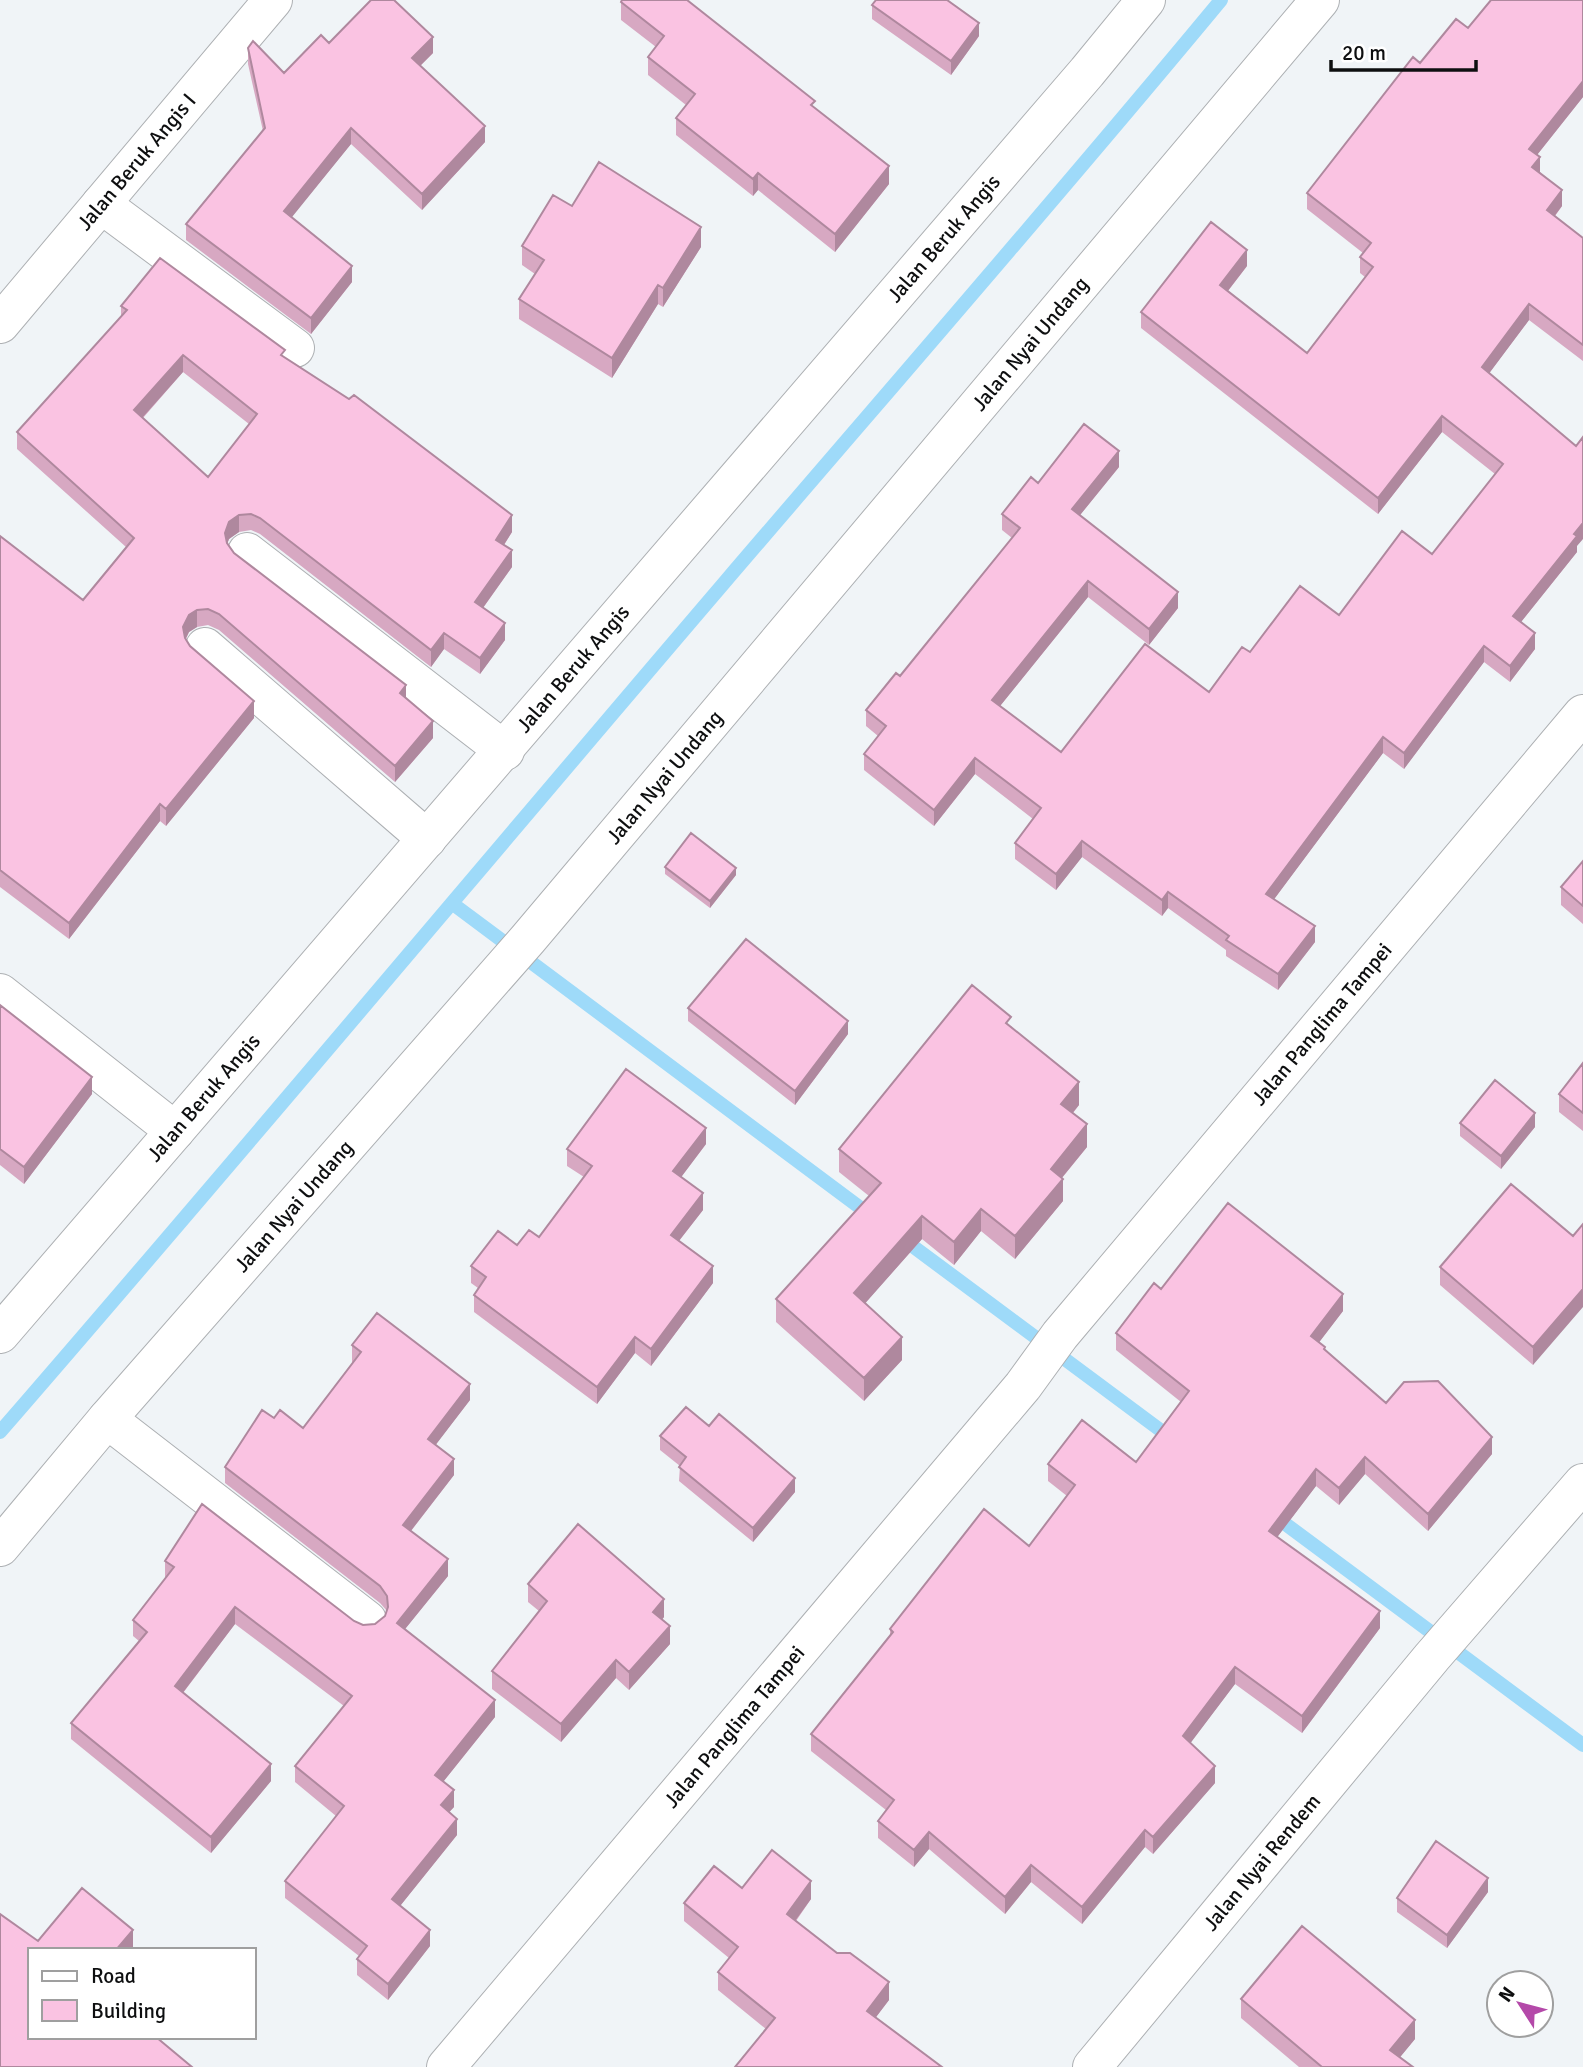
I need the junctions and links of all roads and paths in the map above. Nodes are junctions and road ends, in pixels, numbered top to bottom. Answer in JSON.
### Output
{"nodes":[{"id":1,"x":273,"y":0,"type":"edge"},
{"id":2,"x":1146,"y":0,"type":"edge"},
{"id":3,"x":1320,"y":0,"type":"edge"},
{"id":4,"x":101,"y":204,"type":"junction"},
{"id":5,"x":0,"y":324,"type":"edge"},
{"id":6,"x":295,"y":348,"type":"dead end"},
{"id":7,"x":247,"y":552,"type":"dead end"},
{"id":8,"x":205,"y":646,"type":"dead end"},
{"id":9,"x":1583,"y":714,"type":"edge"},
{"id":10,"x":505,"y":751,"type":"junction"},
{"id":11,"x":427,"y":839,"type":"junction"},
{"id":12,"x":0,"y":993,"type":"edge"},
{"id":13,"x":175,"y":1131,"type":"junction"},
{"id":14,"x":0,"y":1334,"type":"edge"},
{"id":15,"x":107,"y":1419,"type":"junction"},
{"id":16,"x":1583,"y":1483,"type":"edge"},
{"id":17,"x":0,"y":1547,"type":"edge"},
{"id":18,"x":367,"y":1620,"type":"dead end"},
{"id":19,"x":446,"y":2067,"type":"edge"},
{"id":20,"x":1092,"y":2067,"type":"edge"}],
"edges":[{"from":1,"to":4,"type":"street","name":"Jalan Beruk Angis I"},
{"from":2,"to":10,"type":"street","name":"Jalan Beruk Angis"},
{"from":3,"to":15,"type":"street","name":"Jalan Nyai Undang"},
{"from":4,"to":5,"type":"street","name":"Jalan Beruk Angis I"},
{"from":4,"to":6,"type":"street"},
{"from":7,"to":10,"type":"street"},
{"from":8,"to":11,"type":"street"},
{"from":9,"to":19,"type":"street","name":"Jalan Panglima Tampei"},
{"from":10,"to":11,"type":"street","name":"Jalan Beruk Angis"},
{"from":11,"to":13,"type":"street","name":"Jalan Beruk Angis"},
{"from":12,"to":13,"type":"street"},
{"from":13,"to":14,"type":"street","name":"Jalan Beruk Angis"},
{"from":15,"to":17,"type":"street","name":"Jalan Nyai Undang"},
{"from":15,"to":18,"type":"street"},
{"from":16,"to":20,"type":"street","name":"Jalan Nyai Rendem"}]}
